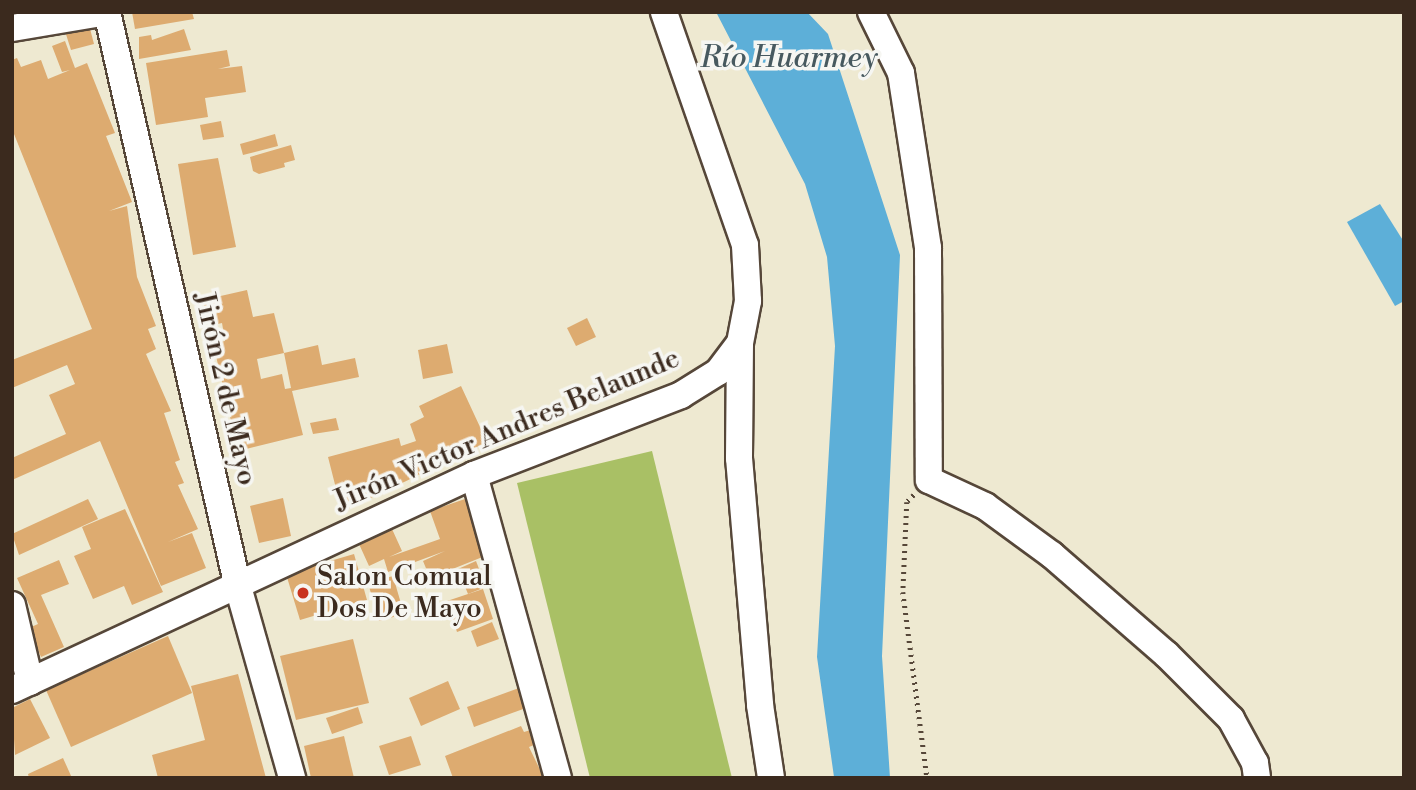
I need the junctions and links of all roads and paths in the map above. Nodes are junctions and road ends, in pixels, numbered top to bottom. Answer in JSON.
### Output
{"nodes":[{"id":1,"x":107,"y":12,"type":"edge"},
{"id":2,"x":664,"y":12,"type":"edge"},
{"id":3,"x":871,"y":12,"type":"edge"},
{"id":4,"x":12,"y":28,"type":"edge"},
{"id":5,"x":740,"y":344,"type":"junction"},
{"id":6,"x":474,"y":475,"type":"junction"},
{"id":7,"x":929,"y":480,"type":"junction"},
{"id":8,"x":237,"y":583,"type":"junction"},
{"id":9,"x":12,"y":605,"type":"edge"},
{"id":10,"x":21,"y":686,"type":"edge"},
{"id":11,"x":292,"y":778,"type":"edge"},
{"id":12,"x":558,"y":778,"type":"edge"},
{"id":13,"x":771,"y":778,"type":"edge"},
{"id":14,"x":927,"y":778,"type":"edge"},
{"id":15,"x":1257,"y":778,"type":"edge"}],
"edges":[{"from":1,"to":4,"type":"street"},
{"from":1,"to":8,"type":"street","name":"Jirón 2 de Mayo"},
{"from":2,"to":5,"type":"street","name":"Jirón Victor Andres Belaunde"},
{"from":3,"to":7,"type":"street"},
{"from":5,"to":6,"type":"street","name":"Jirón Victor Andres Belaunde"},
{"from":5,"to":13,"type":"street"},
{"from":6,"to":8,"type":"street","name":"Jirón Victor Andres Belaunde"},
{"from":6,"to":12,"type":"street"},
{"from":7,"to":14,"type":"path"},
{"from":7,"to":15,"type":"street"},
{"from":8,"to":10,"type":"street","name":"Jirón Victor Andres Belaunde"},
{"from":8,"to":11,"type":"street","name":"Jirón 2 de Mayo"},
{"from":9,"to":10,"type":"street"}]}
